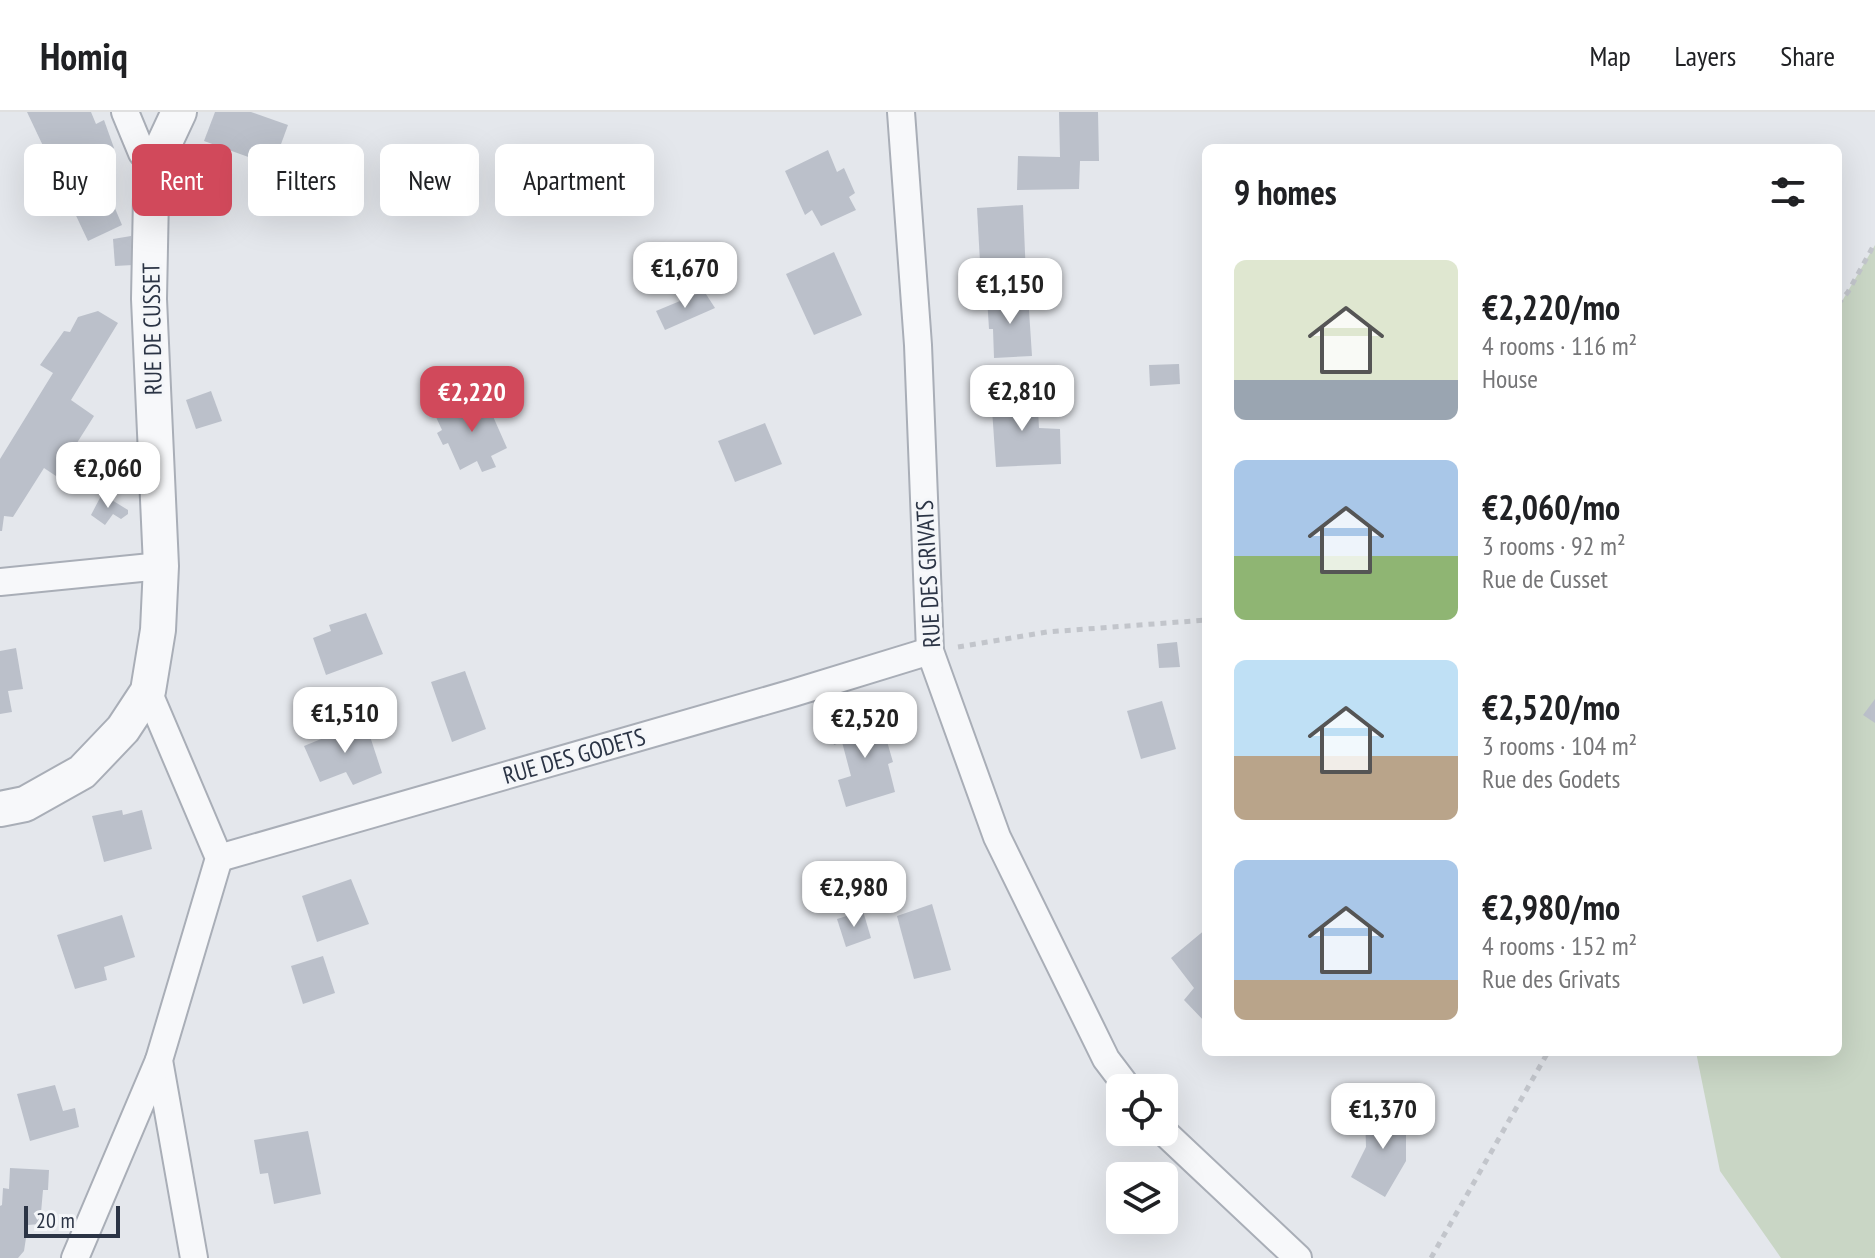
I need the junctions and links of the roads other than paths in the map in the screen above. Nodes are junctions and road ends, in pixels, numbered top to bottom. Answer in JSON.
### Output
{"nodes":[{"id":1,"x":125,"y":112,"type":"edge"},
{"id":2,"x":179,"y":112,"type":"edge"},
{"id":3,"x":901,"y":112,"type":"edge"},
{"id":4,"x":138,"y":144,"type":"edge"},
{"id":5,"x":164,"y":144,"type":"edge"},
{"id":6,"x":151,"y":216,"type":"edge"},
{"id":7,"x":161,"y":566,"type":"junction"},
{"id":8,"x":0,"y":582,"type":"edge"},
{"id":9,"x":930,"y":651,"type":"junction"},
{"id":10,"x":148,"y":691,"type":"junction"},
{"id":11,"x":0,"y":809,"type":"edge"},
{"id":12,"x":219,"y":858,"type":"junction"},
{"id":13,"x":159,"y":1060,"type":"junction"},
{"id":14,"x":1117,"y":1074,"type":"edge"},
{"id":15,"x":1178,"y":1145,"type":"edge"},
{"id":16,"x":75,"y":1258,"type":"edge"},
{"id":17,"x":194,"y":1258,"type":"edge"},
{"id":18,"x":1298,"y":1258,"type":"edge"}],
"edges":[{"from":1,"to":4,"type":"street"},
{"from":2,"to":5,"type":"street","name":"RUE DE CUSSET"},
{"from":3,"to":9,"type":"street","name":"RUE DES GRIVATS"},
{"from":6,"to":7,"type":"street","name":"RUE DE CUSSET"},
{"from":7,"to":8,"type":"street"},
{"from":7,"to":10,"type":"street","name":"RUE DE CUSSET"},
{"from":9,"to":12,"type":"street","name":"RUE DES GODETS"},
{"from":9,"to":14,"type":"street","name":"RUE DES GRIVATS"},
{"from":10,"to":11,"type":"street","name":"RUE DE CUSSET"},
{"from":10,"to":12,"type":"street"},
{"from":12,"to":13,"type":"street"},
{"from":13,"to":16,"type":"street"},
{"from":13,"to":17,"type":"street"},
{"from":15,"to":18,"type":"street"}]}
